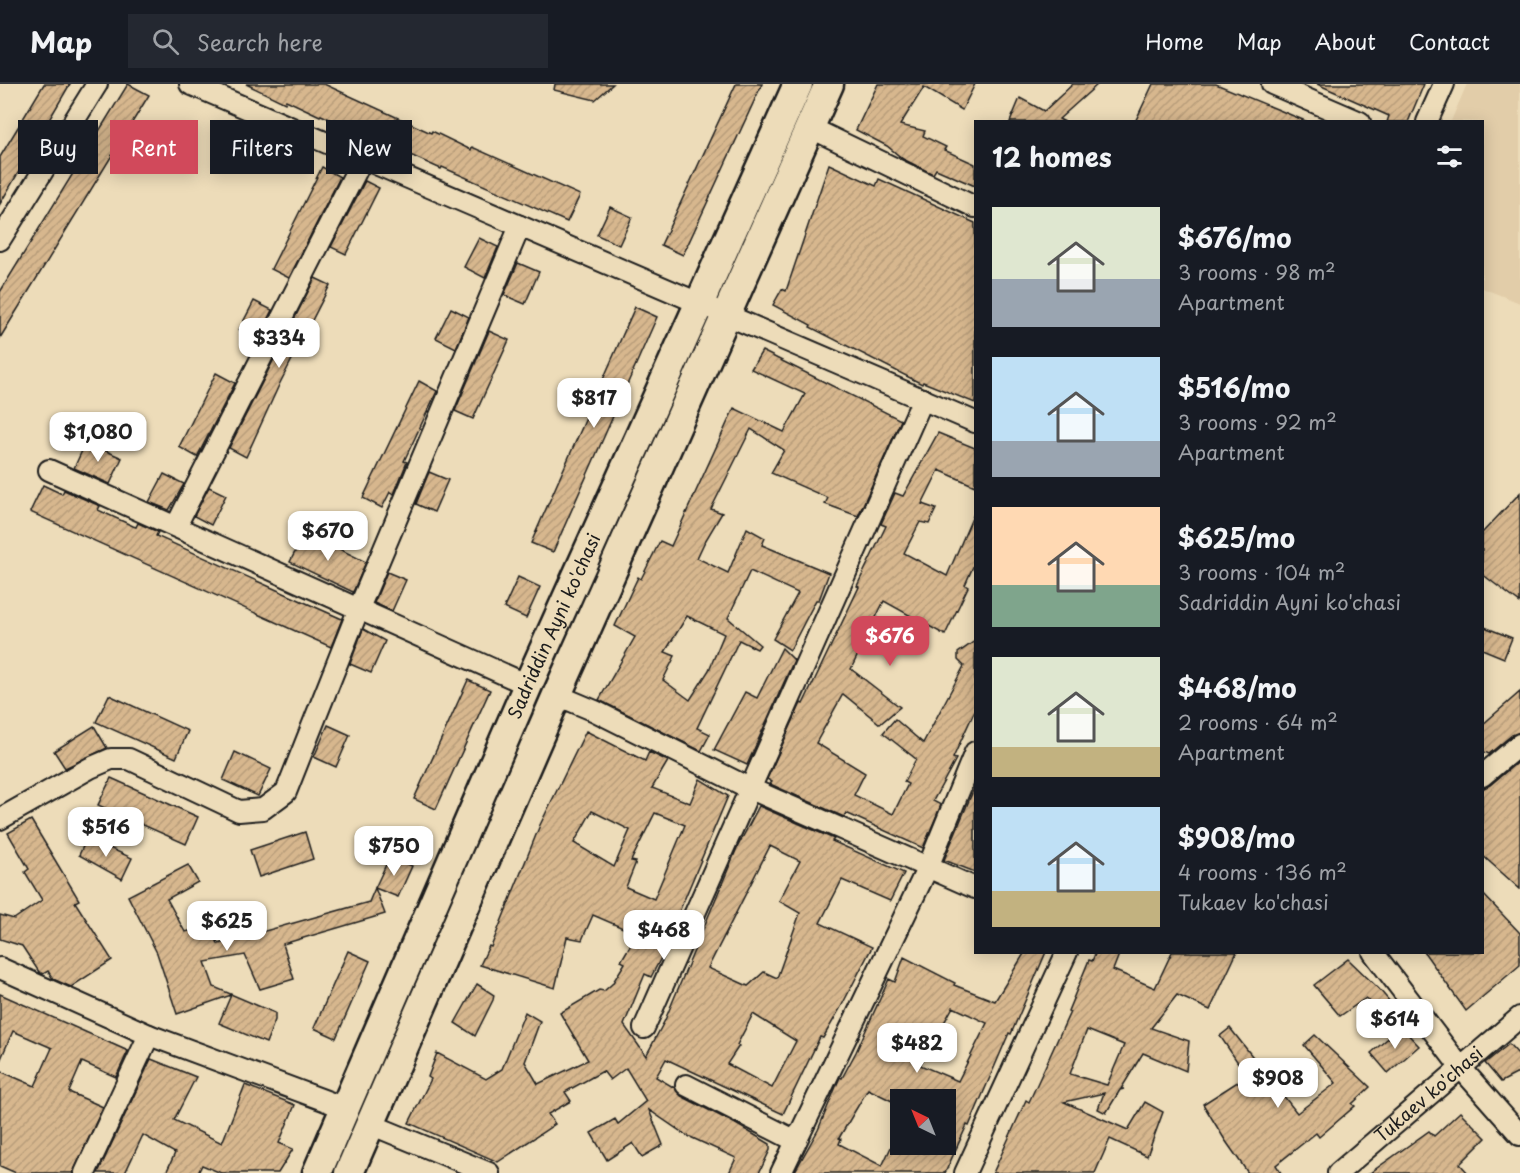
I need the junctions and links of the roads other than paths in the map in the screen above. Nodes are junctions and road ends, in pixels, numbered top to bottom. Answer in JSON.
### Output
{"nodes":[{"id":1,"x":97,"y":84,"type":"edge"},
{"id":2,"x":190,"y":84,"type":"edge"},
{"id":3,"x":798,"y":84,"type":"edge"},
{"id":4,"x":829,"y":84,"type":"edge"},
{"id":5,"x":1272,"y":84,"type":"edge"},
{"id":6,"x":1444,"y":84,"type":"edge"},
{"id":7,"x":1355,"y":120,"type":"edge"},
{"id":8,"x":1428,"y":120,"type":"edge"},
{"id":9,"x":809,"y":126,"type":"junction"},
{"id":10,"x":326,"y":142,"type":"edge"},
{"id":11,"x":355,"y":174,"type":"edge"},
{"id":12,"x":400,"y":174,"type":"edge"},
{"id":13,"x":974,"y":207,"type":"edge"},
{"id":14,"x":520,"y":226,"type":"junction"},
{"id":15,"x":0,"y":240,"type":"edge"},
{"id":16,"x":698,"y":303,"type":"junction"},
{"id":17,"x":725,"y":315,"type":"junction"},
{"id":18,"x":923,"y":399,"type":"junction"},
{"id":19,"x":974,"y":423,"type":"edge"},
{"id":20,"x":49,"y":470,"type":"dead end"},
{"id":21,"x":176,"y":526,"type":"junction"},
{"id":22,"x":359,"y":608,"type":"junction"},
{"id":23,"x":528,"y":685,"type":"junction"},
{"id":24,"x":557,"y":695,"type":"junction"},
{"id":25,"x":1520,"y":744,"type":"edge"},
{"id":26,"x":974,"y":754,"type":"edge"},
{"id":27,"x":1484,"y":774,"type":"edge"},
{"id":28,"x":751,"y":789,"type":"junction"},
{"id":29,"x":0,"y":819,"type":"edge"},
{"id":30,"x":928,"y":867,"type":"junction"},
{"id":31,"x":974,"y":888,"type":"edge"},
{"id":32,"x":1065,"y":954,"type":"edge"},
{"id":33,"x":1375,"y":954,"type":"edge"},
{"id":34,"x":0,"y":968,"type":"edge"},
{"id":35,"x":1520,"y":1017,"type":"edge"},
{"id":36,"x":644,"y":1028,"type":"dead end"},
{"id":37,"x":149,"y":1035,"type":"junction"},
{"id":38,"x":1461,"y":1068,"type":"junction"},
{"id":39,"x":686,"y":1085,"type":"dead end"},
{"id":40,"x":345,"y":1108,"type":"junction"},
{"id":41,"x":370,"y":1124,"type":"junction"},
{"id":42,"x":1520,"y":1135,"type":"edge"},
{"id":43,"x":796,"y":1141,"type":"junction"},
{"id":44,"x":85,"y":1173,"type":"edge"},
{"id":45,"x":317,"y":1173,"type":"edge"},
{"id":46,"x":349,"y":1173,"type":"edge"},
{"id":47,"x":489,"y":1173,"type":"edge"},
{"id":48,"x":781,"y":1173,"type":"edge"},
{"id":49,"x":965,"y":1173,"type":"edge"},
{"id":50,"x":1338,"y":1173,"type":"edge"}],
"edges":[{"from":1,"to":15,"type":"street"},
{"from":2,"to":10,"type":"street"},
{"from":3,"to":16,"type":"main road","name":"Sadriddin Ayni ko'chasi"},
{"from":4,"to":9,"type":"main road","name":"Sadriddin Ayni ko'chasi"},
{"from":5,"to":7,"type":"street"},
{"from":6,"to":8,"type":"street"},
{"from":9,"to":13,"type":"street"},
{"from":9,"to":17,"type":"main road","name":"Sadriddin Ayni ko'chasi"},
{"from":11,"to":21,"type":"street"},
{"from":12,"to":14,"type":"street"},
{"from":14,"to":16,"type":"street"},
{"from":14,"to":22,"type":"street"},
{"from":16,"to":17,"type":"street"},
{"from":16,"to":23,"type":"main road","name":"Sadriddin Ayni ko'chasi"},
{"from":17,"to":18,"type":"street"},
{"from":17,"to":24,"type":"main road","name":"Sadriddin Ayni ko'chasi"},
{"from":18,"to":19,"type":"street"},
{"from":18,"to":28,"type":"street"},
{"from":20,"to":21,"type":"street"},
{"from":21,"to":22,"type":"street"},
{"from":22,"to":23,"type":"street"},
{"from":22,"to":29,"type":"street"},
{"from":23,"to":24,"type":"main road"},
{"from":23,"to":40,"type":"main road","name":"Sadriddin Ayni ko'chasi"},
{"from":24,"to":28,"type":"street"},
{"from":24,"to":41,"type":"main road","name":"Sadriddin Ayni ko'chasi"},
{"from":25,"to":27,"type":"street"},
{"from":26,"to":30,"type":"street"},
{"from":28,"to":30,"type":"street"},
{"from":28,"to":36,"type":"street"},
{"from":30,"to":31,"type":"street"},
{"from":30,"to":43,"type":"street"},
{"from":32,"to":49,"type":"street"},
{"from":33,"to":38,"type":"street"},
{"from":34,"to":37,"type":"street"},
{"from":35,"to":38,"type":"street","name":"Tukaev ko'chasi"},
{"from":37,"to":40,"type":"street"},
{"from":37,"to":44,"type":"street"},
{"from":38,"to":42,"type":"street"},
{"from":38,"to":50,"type":"street","name":"Tukaev ko'chasi"},
{"from":39,"to":43,"type":"street"},
{"from":40,"to":45,"type":"main road","name":"Sadriddin Ayni ko'chasi"},
{"from":41,"to":46,"type":"main road","name":"Sadriddin Ayni ko'chasi"},
{"from":41,"to":47,"type":"street"},
{"from":43,"to":48,"type":"street"}]}
